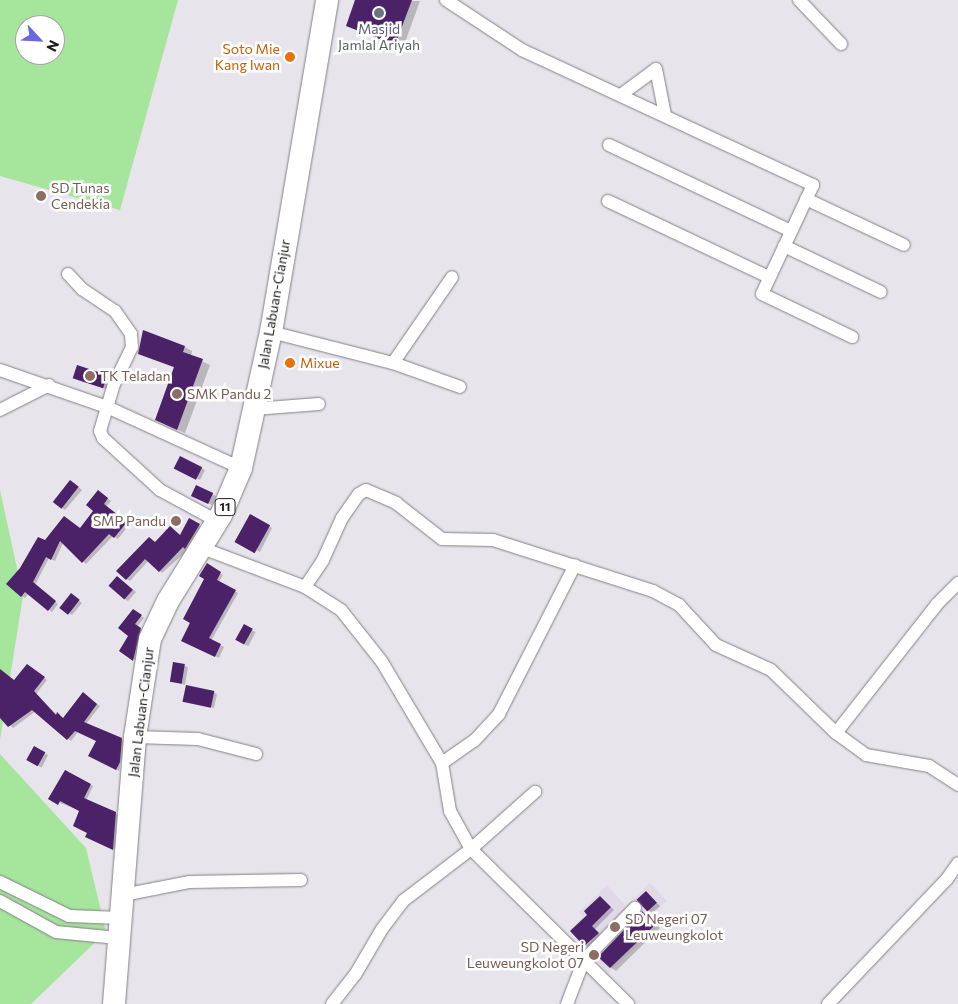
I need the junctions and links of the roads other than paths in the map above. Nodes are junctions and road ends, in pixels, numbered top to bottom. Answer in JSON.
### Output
{"nodes":[{"id":1,"x":327,"y":0,"type":"edge"},
{"id":2,"x":446,"y":0,"type":"edge"},
{"id":3,"x":799,"y":0,"type":"edge"},
{"id":4,"x":842,"y":44,"type":"dead end"},
{"id":5,"x":622,"y":94,"type":"junction"},
{"id":6,"x":665,"y":114,"type":"junction"},
{"id":7,"x":609,"y":144,"type":"dead end"},
{"id":8,"x":806,"y":199,"type":"junction"},
{"id":9,"x":608,"y":201,"type":"dead end"},
{"id":10,"x":791,"y":231,"type":"junction"},
{"id":11,"x":904,"y":245,"type":"dead end"},
{"id":12,"x":784,"y":246,"type":"junction"},
{"id":13,"x":68,"y":274,"type":"dead end"},
{"id":14,"x":452,"y":277,"type":"dead end"},
{"id":15,"x":769,"y":277,"type":"junction"},
{"id":16,"x":881,"y":292,"type":"dead end"},
{"id":17,"x":271,"y":332,"type":"junction"},
{"id":18,"x":852,"y":337,"type":"dead end"},
{"id":19,"x":394,"y":363,"type":"junction"},
{"id":20,"x":0,"y":370,"type":"edge"},
{"id":21,"x":49,"y":386,"type":"junction"},
{"id":22,"x":460,"y":387,"type":"dead end"},
{"id":23,"x":319,"y":404,"type":"dead end"},
{"id":24,"x":107,"y":407,"type":"junction"},
{"id":25,"x":254,"y":409,"type":"junction"},
{"id":26,"x":0,"y":410,"type":"edge"},
{"id":27,"x":241,"y":468,"type":"junction"},
{"id":28,"x":217,"y":521,"type":"junction"},
{"id":29,"x":202,"y":548,"type":"junction"},
{"id":30,"x":575,"y":565,"type":"junction"},
{"id":31,"x":958,"y":583,"type":"edge"},
{"id":32,"x":305,"y":587,"type":"junction"},
{"id":33,"x":836,"y":733,"type":"junction"},
{"id":34,"x":135,"y":737,"type":"junction"},
{"id":35,"x":256,"y":754,"type":"dead end"},
{"id":36,"x":442,"y":763,"type":"junction"},
{"id":37,"x":958,"y":785,"type":"edge"},
{"id":38,"x":535,"y":792,"type":"dead end"},
{"id":39,"x":471,"y":849,"type":"junction"},
{"id":40,"x":958,"y":863,"type":"edge"},
{"id":41,"x":301,"y":880,"type":"dead end"},
{"id":42,"x":0,"y":882,"type":"edge"},
{"id":43,"x":123,"y":895,"type":"junction"},
{"id":44,"x":0,"y":901,"type":"edge"},
{"id":45,"x":635,"y":908,"type":"dead end"},
{"id":46,"x":119,"y":928,"type":"junction"},
{"id":47,"x":584,"y":960,"type":"junction"},
{"id":48,"x":625,"y":1003,"type":"edge"},
{"id":49,"x":114,"y":1004,"type":"edge"},
{"id":50,"x":332,"y":1004,"type":"edge"},
{"id":51,"x":567,"y":1004,"type":"edge"},
{"id":52,"x":828,"y":1004,"type":"edge"}],
"edges":[{"from":1,"to":17,"type":"highway","name":"Jalan Labuan-Cianjur","number":"11"},
{"from":2,"to":5,"type":"street"},
{"from":3,"to":4,"type":"street"},
{"from":5,"to":6,"type":"street"},
{"from":5,"to":6,"type":"street"},
{"from":6,"to":8,"type":"street"},
{"from":7,"to":10,"type":"street"},
{"from":8,"to":10,"type":"street"},
{"from":8,"to":11,"type":"street"},
{"from":9,"to":15,"type":"street"},
{"from":10,"to":12,"type":"street"},
{"from":12,"to":15,"type":"street"},
{"from":12,"to":16,"type":"street"},
{"from":13,"to":24,"type":"street"},
{"from":14,"to":19,"type":"street"},
{"from":15,"to":18,"type":"street"},
{"from":17,"to":19,"type":"street"},
{"from":17,"to":25,"type":"highway","name":"Jalan Labuan-Cianjur","number":"11"},
{"from":19,"to":22,"type":"street"},
{"from":20,"to":21,"type":"street"},
{"from":21,"to":24,"type":"street"},
{"from":21,"to":26,"type":"street"},
{"from":23,"to":25,"type":"street"},
{"from":24,"to":27,"type":"street"},
{"from":24,"to":28,"type":"street"},
{"from":25,"to":27,"type":"highway","name":"Jalan Labuan-Cianjur","number":"11"},
{"from":27,"to":28,"type":"highway","name":"Jalan Labuan-Cianjur","number":"11"},
{"from":28,"to":29,"type":"highway","name":"Jalan Labuan-Cianjur","number":"11"},
{"from":29,"to":32,"type":"street"},
{"from":29,"to":34,"type":"highway","name":"Jalan Labuan-Cianjur","number":"11"},
{"from":30,"to":32,"type":"street"},
{"from":30,"to":33,"type":"street"},
{"from":30,"to":36,"type":"street"},
{"from":31,"to":33,"type":"street"},
{"from":32,"to":36,"type":"street"},
{"from":33,"to":37,"type":"street"},
{"from":34,"to":35,"type":"street"},
{"from":34,"to":43,"type":"highway","name":"Jalan Labuan-Cianjur","number":"11"},
{"from":36,"to":39,"type":"street"},
{"from":38,"to":39,"type":"street"},
{"from":39,"to":47,"type":"street"},
{"from":39,"to":50,"type":"street"},
{"from":40,"to":52,"type":"street"},
{"from":41,"to":43,"type":"street"},
{"from":42,"to":46,"type":"street"},
{"from":43,"to":46,"type":"highway","name":"Jalan Labuan-Cianjur","number":"11"},
{"from":44,"to":46,"type":"street"},
{"from":45,"to":47,"type":"street"},
{"from":46,"to":49,"type":"highway","name":"Jalan Labuan-Cianjur","number":"11"},
{"from":47,"to":48,"type":"street"},
{"from":47,"to":51,"type":"street"}]}
